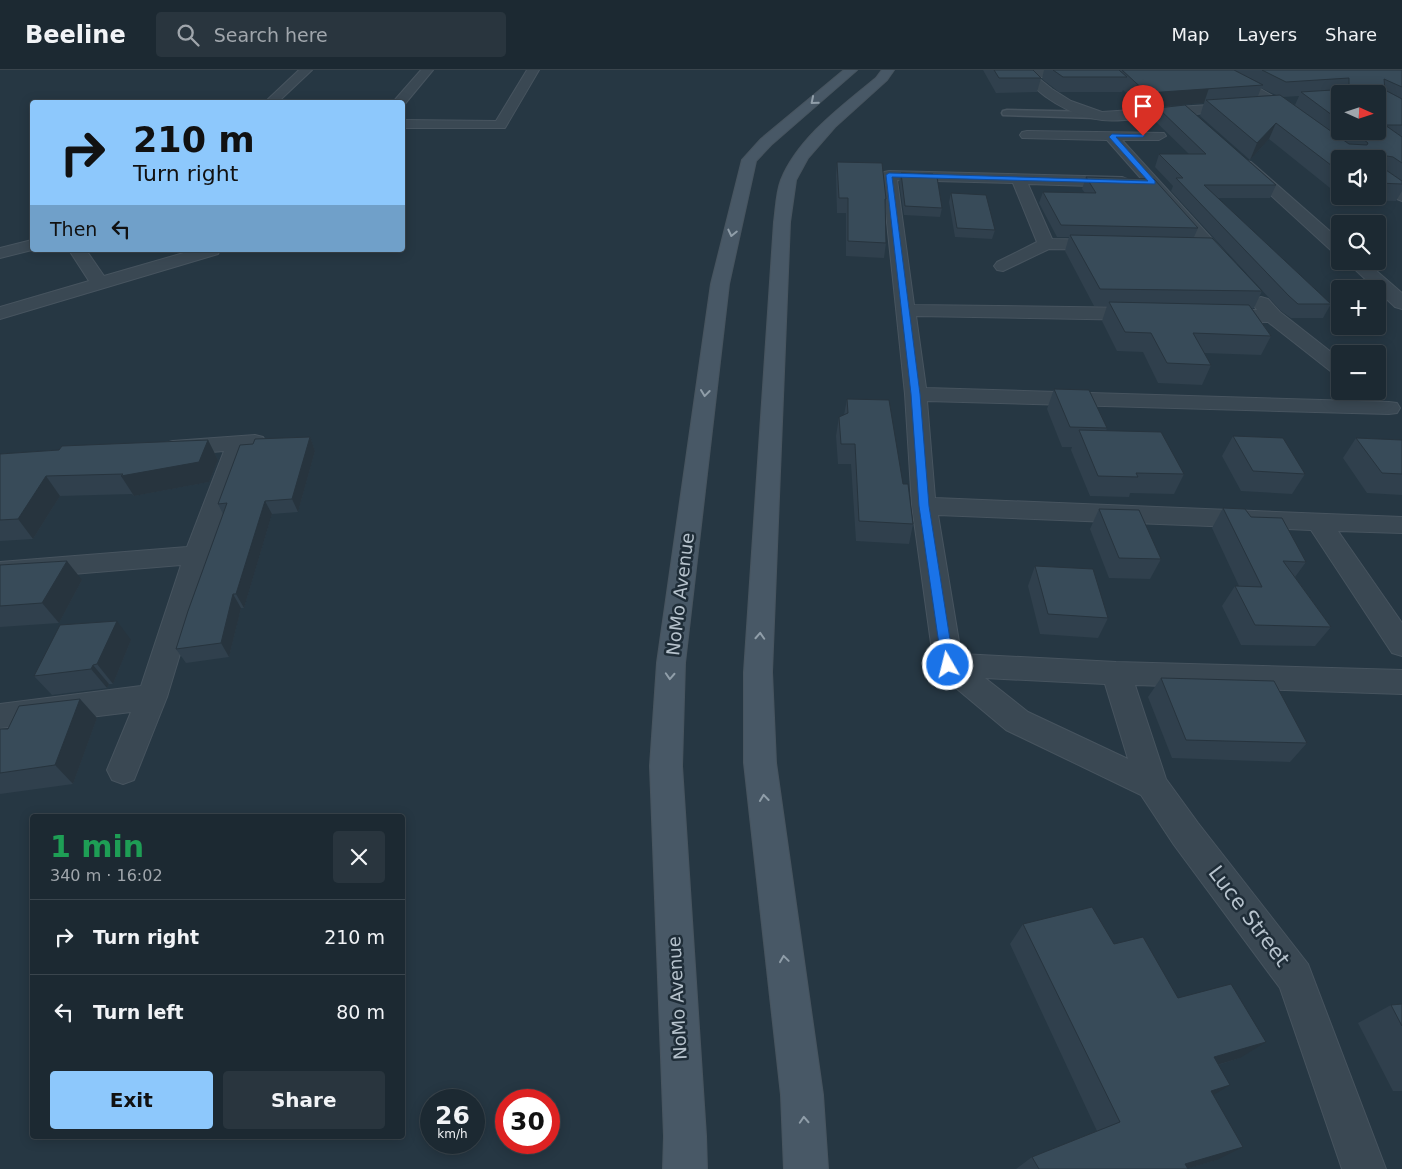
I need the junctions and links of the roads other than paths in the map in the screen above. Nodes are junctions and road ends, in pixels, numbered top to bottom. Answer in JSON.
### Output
{"nodes":[{"id":1,"x":306,"y":70,"type":"edge"},
{"id":2,"x":427,"y":70,"type":"edge"},
{"id":3,"x":533,"y":70,"type":"edge"},
{"id":4,"x":851,"y":70,"type":"edge"},
{"id":5,"x":888,"y":70,"type":"edge"},
{"id":6,"x":1026,"y":71,"type":"edge"},
{"id":7,"x":1096,"y":73,"type":"edge"},
{"id":8,"x":1213,"y":75,"type":"edge"},
{"id":9,"x":273,"y":100,"type":"edge"},
{"id":10,"x":401,"y":100,"type":"edge"},
{"id":11,"x":1294,"y":102,"type":"edge"},
{"id":12,"x":1276,"y":104,"type":"junction"},
{"id":13,"x":1184,"y":111,"type":"junction"},
{"id":14,"x":1007,"y":113,"type":"dead end"},
{"id":15,"x":1097,"y":115,"type":"junction"},
{"id":16,"x":405,"y":124,"type":"edge"},
{"id":17,"x":1199,"y":124,"type":"edge"},
{"id":18,"x":1026,"y":135,"type":"dead end"},
{"id":19,"x":1112,"y":136,"type":"junction"},
{"id":20,"x":1159,"y":136,"type":"dead end"},
{"id":21,"x":1339,"y":150,"type":"edge"},
{"id":22,"x":1236,"y":157,"type":"edge"},
{"id":23,"x":1018,"y":178,"type":"junction"},
{"id":24,"x":1153,"y":183,"type":"junction"},
{"id":25,"x":1386,"y":184,"type":"edge"},
{"id":26,"x":1402,"y":196,"type":"edge"},
{"id":27,"x":1331,"y":241,"type":"edge"},
{"id":28,"x":1046,"y":244,"type":"junction"},
{"id":29,"x":30,"y":246,"type":"edge"},
{"id":30,"x":1124,"y":246,"type":"edge"},
{"id":31,"x":1192,"y":247,"type":"edge"},
{"id":32,"x":1211,"y":247,"type":"junction"},
{"id":33,"x":78,"y":252,"type":"edge"},
{"id":34,"x":205,"y":252,"type":"edge"},
{"id":35,"x":0,"y":253,"type":"edge"},
{"id":36,"x":1004,"y":266,"type":"dead end"},
{"id":37,"x":1364,"y":270,"type":"edge"},
{"id":38,"x":1236,"y":275,"type":"edge"},
{"id":39,"x":100,"y":283,"type":"junction"},
{"id":40,"x":1248,"y":289,"type":"edge"},
{"id":41,"x":1402,"y":303,"type":"edge"},
{"id":42,"x":906,"y":310,"type":"junction"},
{"id":43,"x":0,"y":313,"type":"edge"},
{"id":44,"x":1164,"y":314,"type":"edge"},
{"id":45,"x":1204,"y":315,"type":"edge"},
{"id":46,"x":1273,"y":316,"type":"junction"},
{"id":47,"x":1331,"y":362,"type":"edge"},
{"id":48,"x":916,"y":394,"type":"junction"},
{"id":49,"x":1379,"y":400,"type":"edge"},
{"id":50,"x":1395,"y":414,"type":"edge"},
{"id":51,"x":276,"y":441,"type":"edge"},
{"id":52,"x":238,"y":443,"type":"junction"},
{"id":53,"x":149,"y":450,"type":"edge"},
{"id":54,"x":924,"y":506,"type":"junction"},
{"id":55,"x":1318,"y":521,"type":"junction"},
{"id":56,"x":1402,"y":525,"type":"edge"},
{"id":57,"x":197,"y":555,"type":"junction"},
{"id":58,"x":0,"y":571,"type":"edge"},
{"id":59,"x":1402,"y":645,"type":"edge"},
{"id":60,"x":948,"y":665,"type":"junction"},
{"id":61,"x":1116,"y":674,"type":"junction"},
{"id":62,"x":1402,"y":682,"type":"edge"},
{"id":63,"x":152,"y":697,"type":"junction"},
{"id":64,"x":0,"y":716,"type":"edge"},
{"id":65,"x":123,"y":770,"type":"dead end"},
{"id":66,"x":1152,"y":785,"type":"junction"},
{"id":67,"x":685,"y":1169,"type":"edge"},
{"id":68,"x":806,"y":1169,"type":"edge"},
{"id":69,"x":1364,"y":1169,"type":"edge"}],
"edges":[{"from":1,"to":9,"type":"street"},
{"from":2,"to":10,"type":"street"},
{"from":3,"to":16,"type":"street"},
{"from":4,"to":67,"type":"main road","name":"NoMo Avenue","one_way":true},
{"from":68,"to":5,"type":"main road","one_way":true},
{"from":6,"to":7,"type":"street"},
{"from":6,"to":15,"type":"street"},
{"from":8,"to":12,"type":"street"},
{"from":11,"to":12,"type":"street"},
{"from":12,"to":13,"type":"street"},
{"from":12,"to":21,"type":"street"},
{"from":13,"to":15,"type":"street"},
{"from":13,"to":17,"type":"street"},
{"from":14,"to":15,"type":"lane"},
{"from":18,"to":19,"type":"street"},
{"from":19,"to":20,"type":"street"},
{"from":19,"to":24,"type":"street"},
{"from":22,"to":27,"type":"street"},
{"from":23,"to":24,"type":"street"},
{"from":23,"to":28,"type":"street"},
{"from":23,"to":42,"type":"street"},
{"from":24,"to":32,"type":"street"},
{"from":25,"to":26,"type":"street"},
{"from":28,"to":30,"type":"street"},
{"from":28,"to":36,"type":"street"},
{"from":29,"to":35,"type":"street"},
{"from":31,"to":32,"type":"street"},
{"from":32,"to":38,"type":"street"},
{"from":33,"to":39,"type":"street"},
{"from":34,"to":39,"type":"street"},
{"from":37,"to":41,"type":"street"},
{"from":39,"to":43,"type":"street"},
{"from":40,"to":46,"type":"street"},
{"from":42,"to":44,"type":"street"},
{"from":42,"to":48,"type":"street"},
{"from":45,"to":46,"type":"street"},
{"from":46,"to":47,"type":"street"},
{"from":48,"to":50,"type":"street"},
{"from":48,"to":54,"type":"street"},
{"from":49,"to":50,"type":"street"},
{"from":51,"to":52,"type":"street"},
{"from":52,"to":53,"type":"street"},
{"from":52,"to":57,"type":"street"},
{"from":54,"to":55,"type":"street"},
{"from":54,"to":60,"type":"street"},
{"from":55,"to":56,"type":"street"},
{"from":55,"to":59,"type":"street"},
{"from":57,"to":58,"type":"street"},
{"from":57,"to":63,"type":"street"},
{"from":60,"to":61,"type":"street"},
{"from":60,"to":66,"type":"street"},
{"from":61,"to":62,"type":"street"},
{"from":61,"to":66,"type":"street","name":"Luce Street"},
{"from":63,"to":64,"type":"street"},
{"from":63,"to":65,"type":"street"},
{"from":66,"to":69,"type":"street","name":"Luce Street"}]}
